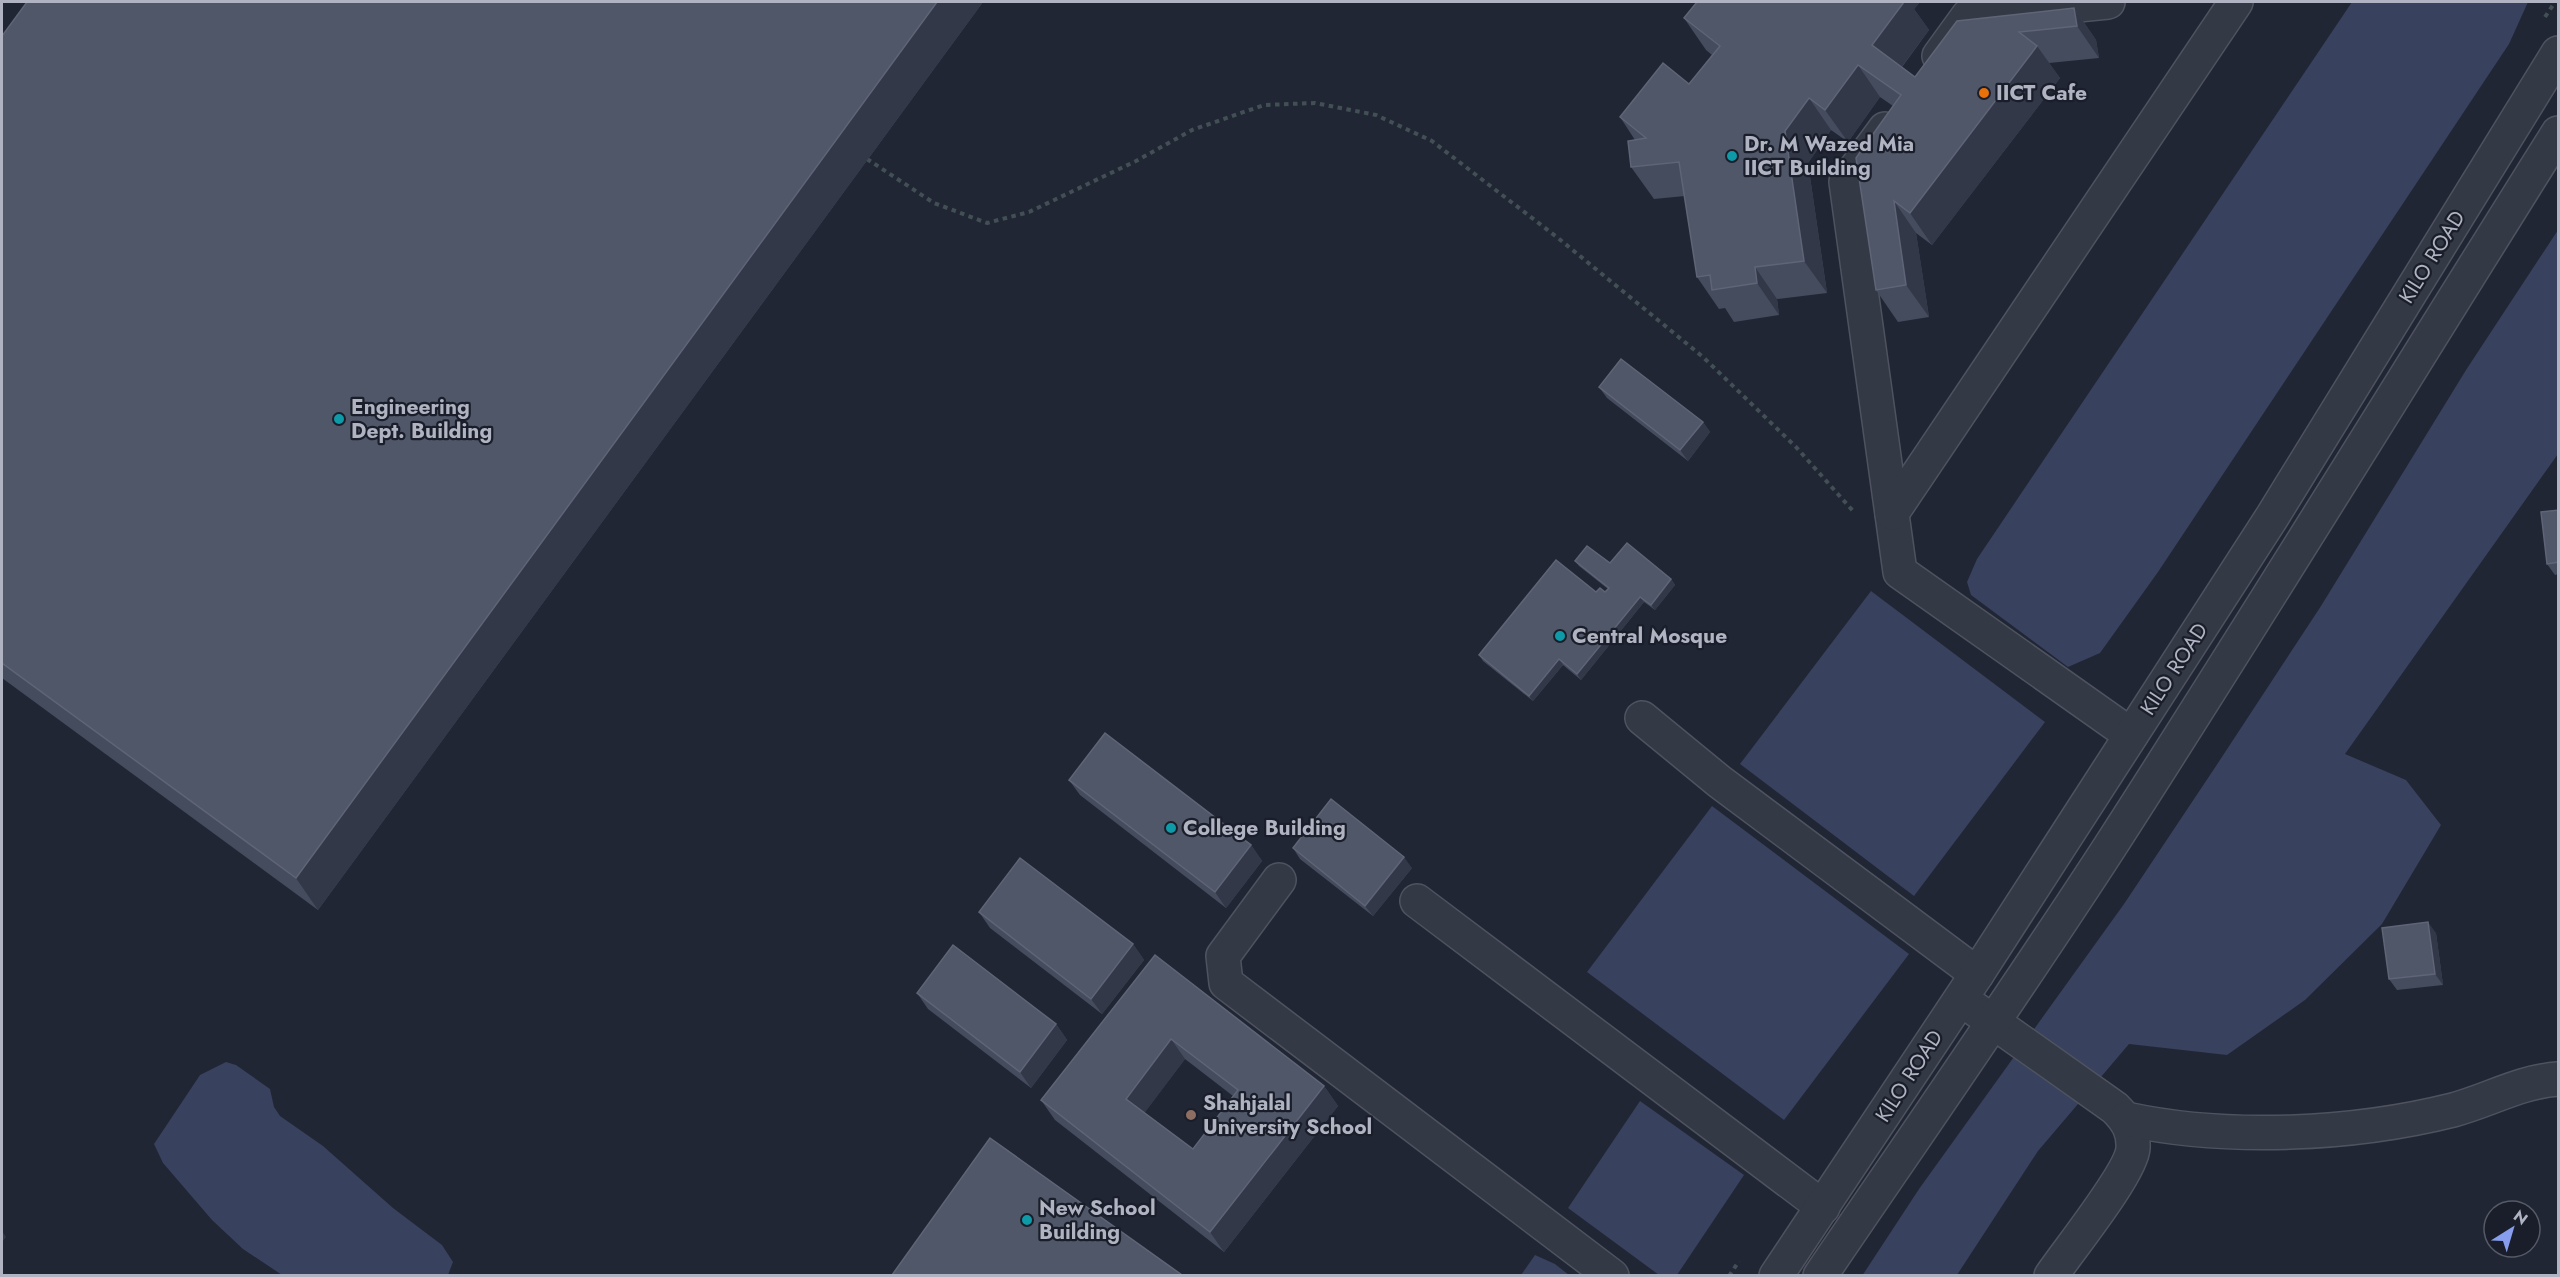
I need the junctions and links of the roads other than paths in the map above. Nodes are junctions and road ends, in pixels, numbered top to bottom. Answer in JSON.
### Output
{"nodes":[{"id":1,"x":2108,"y":2,"type":"edge"},
{"id":2,"x":2236,"y":2,"type":"edge"},
{"id":3,"x":2559,"y":53,"type":"edge"},
{"id":4,"x":1921,"y":81,"type":"edge"},
{"id":5,"x":1900,"y":108,"type":"edge"},
{"id":6,"x":2559,"y":133,"type":"edge"},
{"id":7,"x":1892,"y":513,"type":"junction"},
{"id":8,"x":1642,"y":718,"type":"dead end"},
{"id":9,"x":2131,"y":735,"type":"junction"},
{"id":10,"x":1279,"y":880,"type":"dead end"},
{"id":11,"x":1417,"y":901,"type":"dead end"},
{"id":12,"x":1969,"y":986,"type":"junction"},
{"id":13,"x":1994,"y":1022,"type":"junction"},
{"id":14,"x":2559,"y":1078,"type":"edge"},
{"id":15,"x":2126,"y":1119,"type":"junction"},
{"id":16,"x":1823,"y":1207,"type":"junction"},
{"id":17,"x":1612,"y":1275,"type":"edge"},
{"id":18,"x":1776,"y":1275,"type":"edge"},
{"id":19,"x":1820,"y":1275,"type":"edge"},
{"id":20,"x":2051,"y":1275,"type":"edge"}],
"edges":[{"from":1,"to":4,"type":"street"},
{"from":2,"to":7,"type":"street"},
{"from":3,"to":9,"type":"street","name":"KILO ROAD"},
{"from":5,"to":7,"type":"street"},
{"from":6,"to":13,"type":"street","name":"KILO ROAD"},
{"from":7,"to":9,"type":"street"},
{"from":8,"to":12,"type":"street"},
{"from":9,"to":12,"type":"street","name":"KILO ROAD"},
{"from":10,"to":17,"type":"street"},
{"from":11,"to":16,"type":"street"},
{"from":12,"to":13,"type":"street"},
{"from":12,"to":16,"type":"street","name":"KILO ROAD"},
{"from":13,"to":15,"type":"street"},
{"from":13,"to":19,"type":"street","name":"KILO ROAD"},
{"from":14,"to":15,"type":"street"},
{"from":15,"to":20,"type":"street"},
{"from":16,"to":18,"type":"street","name":"KILO ROAD"}]}
